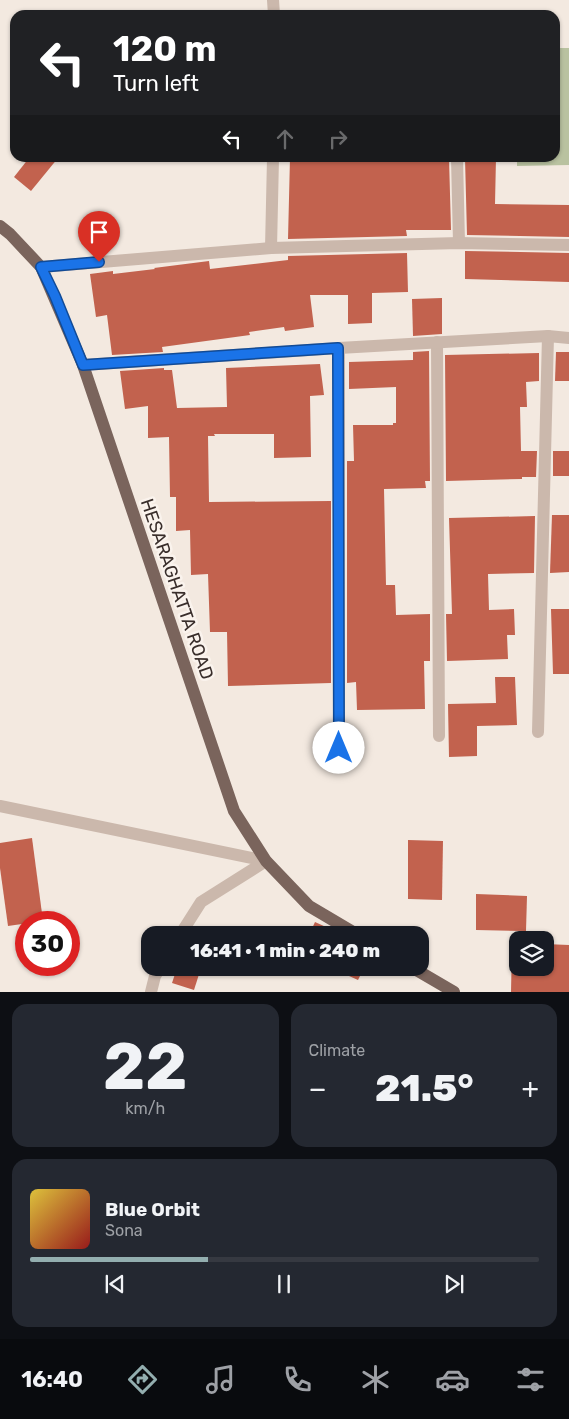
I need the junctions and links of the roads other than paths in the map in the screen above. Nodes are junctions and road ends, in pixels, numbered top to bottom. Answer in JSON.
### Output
{"nodes":[{"id":1,"x":273,"y":162,"type":"edge"},
{"id":2,"x":457,"y":162,"type":"edge"},
{"id":3,"x":0,"y":226,"type":"edge"},
{"id":4,"x":459,"y":242,"type":"junction"},
{"id":5,"x":569,"y":245,"type":"edge"},
{"id":6,"x":271,"y":248,"type":"junction"},
{"id":7,"x":41,"y":267,"type":"junction"},
{"id":8,"x":548,"y":336,"type":"junction"},
{"id":9,"x":569,"y":338,"type":"edge"},
{"id":10,"x":437,"y":342,"type":"junction"},
{"id":11,"x":338,"y":348,"type":"junction"},
{"id":12,"x":83,"y":365,"type":"junction"},
{"id":13,"x":538,"y":732,"type":"dead end"},
{"id":14,"x":438,"y":736,"type":"dead end"},
{"id":15,"x":339,"y":748,"type":"dead end"},
{"id":16,"x":0,"y":806,"type":"edge"},
{"id":17,"x":266,"y":861,"type":"junction"},
{"id":18,"x":186,"y":926,"type":"edge"},
{"id":19,"x":343,"y":926,"type":"edge"},
{"id":20,"x":155,"y":976,"type":"edge"},
{"id":21,"x":427,"y":976,"type":"edge"},
{"id":22,"x":151,"y":992,"type":"edge"},
{"id":23,"x":454,"y":992,"type":"edge"}],
"edges":[{"from":1,"to":6,"type":"street"},
{"from":2,"to":4,"type":"street"},
{"from":3,"to":7,"type":"main road","name":"HESARAGHATTA ROAD"},
{"from":4,"to":5,"type":"street"},
{"from":4,"to":6,"type":"street"},
{"from":6,"to":7,"type":"street"},
{"from":7,"to":12,"type":"main road","name":"HESARAGHATTA ROAD"},
{"from":8,"to":9,"type":"street"},
{"from":8,"to":10,"type":"street"},
{"from":8,"to":13,"type":"street"},
{"from":10,"to":11,"type":"street"},
{"from":10,"to":14,"type":"street"},
{"from":11,"to":12,"type":"street"},
{"from":11,"to":15,"type":"street"},
{"from":12,"to":17,"type":"main road","name":"HESARAGHATTA ROAD"},
{"from":16,"to":17,"type":"street"},
{"from":17,"to":18,"type":"street"},
{"from":17,"to":19,"type":"main road","name":"HESARAGHATTA ROAD"},
{"from":20,"to":22,"type":"street"},
{"from":21,"to":23,"type":"main road"}]}
